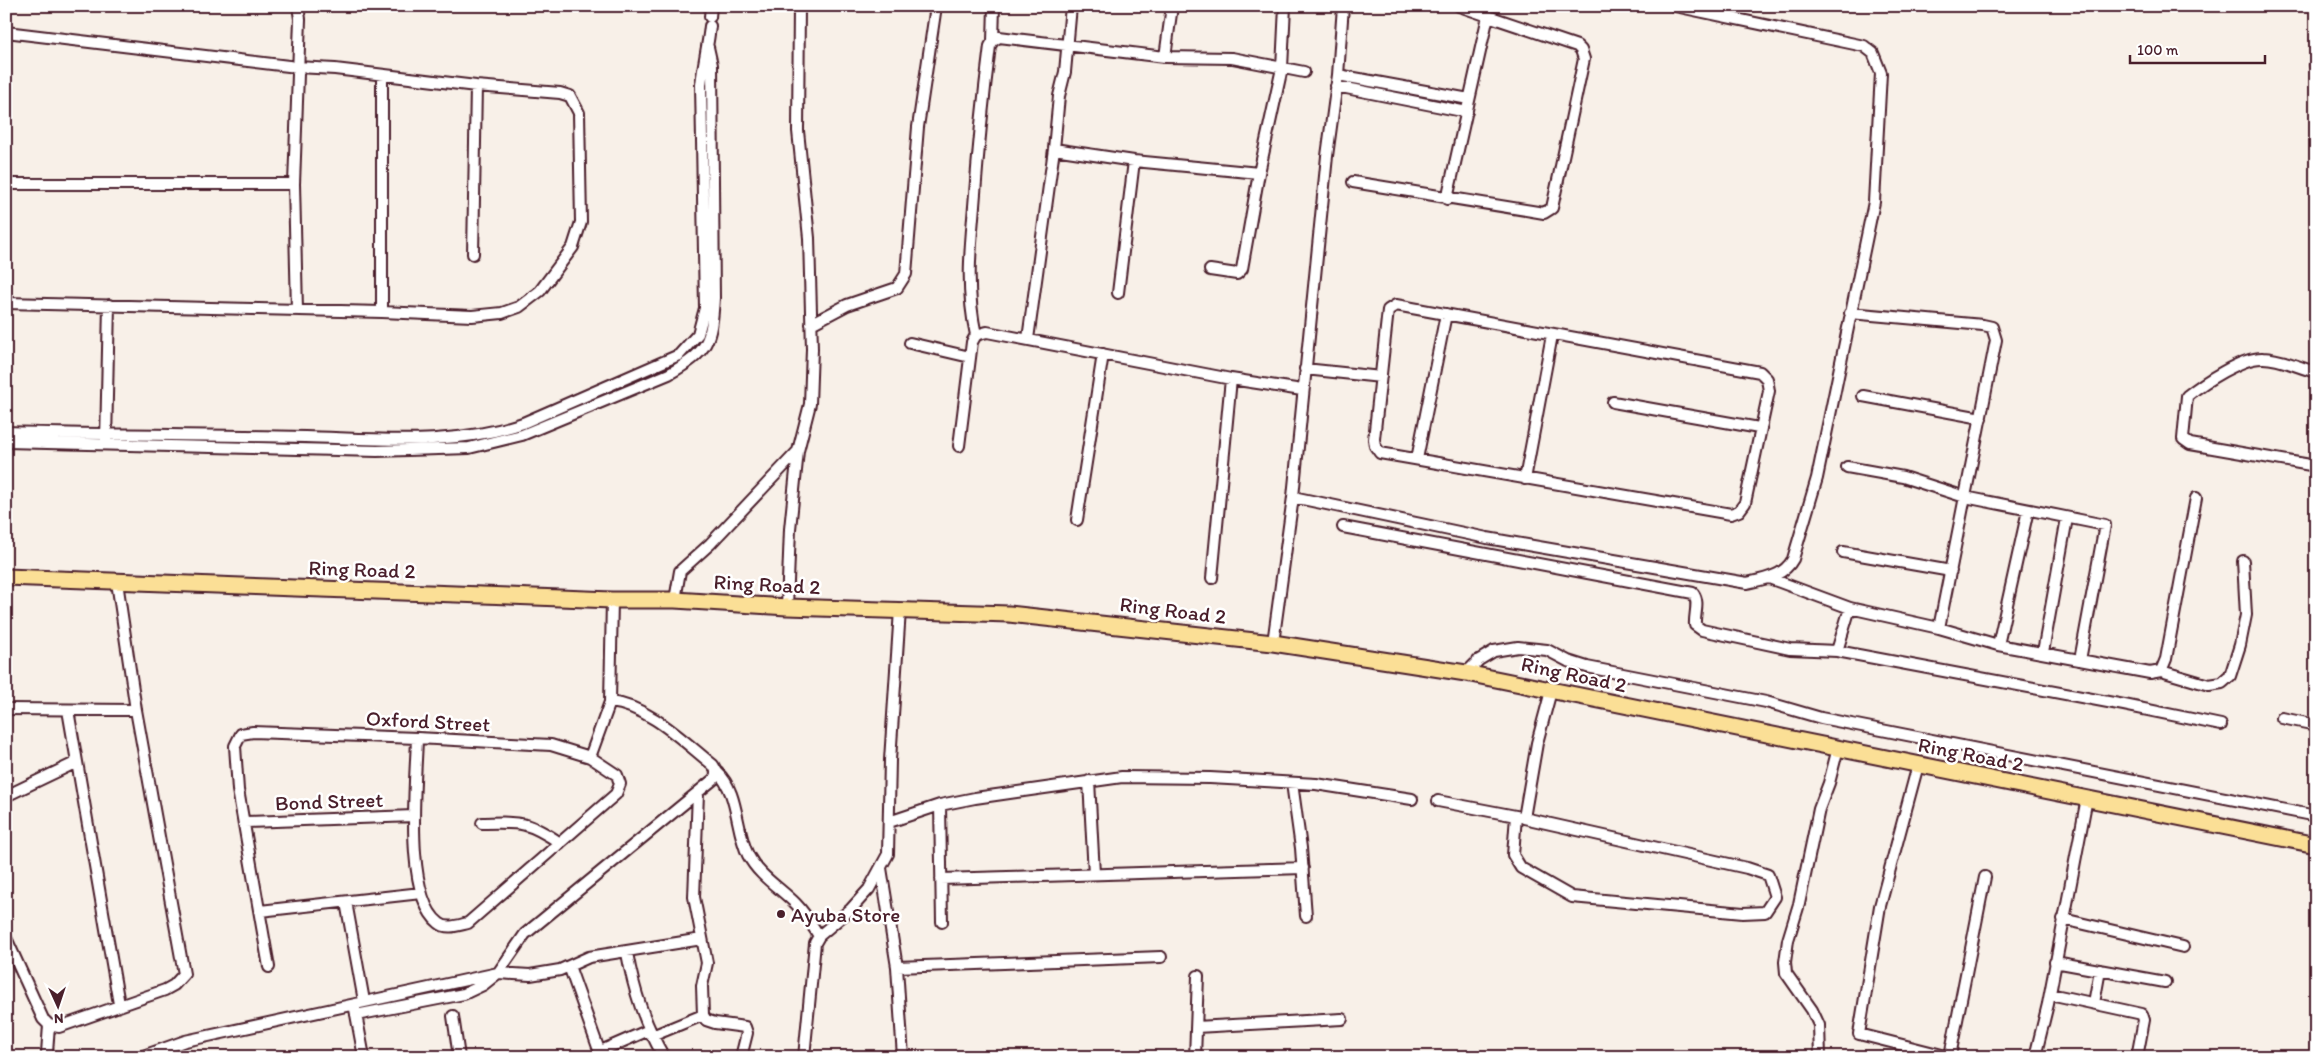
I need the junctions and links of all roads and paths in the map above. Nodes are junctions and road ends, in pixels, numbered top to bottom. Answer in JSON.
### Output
{"nodes":[{"id":1,"x":298,"y":6,"type":"edge"},
{"id":2,"x":799,"y":6,"type":"edge"},
{"id":3,"x":936,"y":6,"type":"edge"},
{"id":4,"x":994,"y":6,"type":"edge"},
{"id":5,"x":1071,"y":6,"type":"edge"},
{"id":6,"x":1172,"y":6,"type":"edge"},
{"id":7,"x":1285,"y":6,"type":"edge"},
{"id":8,"x":1343,"y":6,"type":"edge"},
{"id":9,"x":1459,"y":6,"type":"edge"},
{"id":10,"x":1675,"y":6,"type":"edge"},
{"id":11,"x":710,"y":16,"type":"edge"},
{"id":12,"x":1488,"y":16,"type":"junction"},
{"id":13,"x":6,"y":32,"type":"edge"},
{"id":14,"x":993,"y":41,"type":"junction"},
{"id":15,"x":1068,"y":44,"type":"junction"},
{"id":16,"x":1165,"y":57,"type":"junction"},
{"id":17,"x":297,"y":67,"type":"junction"},
{"id":18,"x":1282,"y":68,"type":"junction"},
{"id":19,"x":1304,"y":72,"type":"dead end"},
{"id":20,"x":382,"y":74,"type":"junction"},
{"id":21,"x":1338,"y":75,"type":"junction"},
{"id":22,"x":476,"y":86,"type":"junction"},
{"id":23,"x":1336,"y":86,"type":"junction"},
{"id":24,"x":1469,"y":100,"type":"junction"},
{"id":25,"x":1467,"y":112,"type":"junction"},
{"id":26,"x":1054,"y":149,"type":"junction"},
{"id":27,"x":1134,"y":161,"type":"junction"},
{"id":28,"x":1259,"y":173,"type":"junction"},
{"id":29,"x":1353,"y":182,"type":"dead end"},
{"id":30,"x":6,"y":184,"type":"edge"},
{"id":31,"x":294,"y":184,"type":"junction"},
{"id":32,"x":1447,"y":199,"type":"junction"},
{"id":33,"x":709,"y":222,"type":"junction"},
{"id":34,"x":473,"y":254,"type":"dead end"},
{"id":35,"x":1210,"y":270,"type":"dead end"},
{"id":36,"x":1118,"y":293,"type":"dead end"},
{"id":37,"x":6,"y":302,"type":"edge"},
{"id":38,"x":109,"y":305,"type":"junction"},
{"id":39,"x":297,"y":310,"type":"junction"},
{"id":40,"x":382,"y":312,"type":"junction"},
{"id":41,"x":1850,"y":313,"type":"junction"},
{"id":42,"x":1446,"y":314,"type":"junction"},
{"id":43,"x":811,"y":324,"type":"junction"},
{"id":44,"x":976,"y":335,"type":"junction"},
{"id":45,"x":1552,"y":335,"type":"junction"},
{"id":46,"x":1028,"y":339,"type":"junction"},
{"id":47,"x":910,"y":343,"type":"dead end"},
{"id":48,"x":1103,"y":354,"type":"junction"},
{"id":49,"x":970,"y":357,"type":"junction"},
{"id":50,"x":1305,"y":369,"type":"junction"},
{"id":51,"x":2316,"y":372,"type":"edge"},
{"id":52,"x":1381,"y":377,"type":"junction"},
{"id":53,"x":1231,"y":379,"type":"junction"},
{"id":54,"x":1302,"y":390,"type":"junction"},
{"id":55,"x":1863,"y":396,"type":"dead end"},
{"id":56,"x":1613,"y":402,"type":"dead end"},
{"id":57,"x":1981,"y":418,"type":"junction"},
{"id":58,"x":1760,"y":428,"type":"junction"},
{"id":59,"x":6,"y":432,"type":"edge"},
{"id":60,"x":106,"y":434,"type":"junction"},
{"id":61,"x":377,"y":440,"type":"junction"},
{"id":62,"x":6,"y":442,"type":"edge"},
{"id":63,"x":106,"y":445,"type":"junction"},
{"id":64,"x":959,"y":446,"type":"dead end"},
{"id":65,"x":378,"y":451,"type":"junction"},
{"id":66,"x":798,"y":451,"type":"junction"},
{"id":67,"x":1417,"y":459,"type":"junction"},
{"id":68,"x":2316,"y":466,"type":"edge"},
{"id":69,"x":1847,"y":467,"type":"dead end"},
{"id":70,"x":1525,"y":479,"type":"junction"},
{"id":71,"x":1965,"y":496,"type":"junction"},
{"id":72,"x":1293,"y":497,"type":"junction"},
{"id":73,"x":2196,"y":498,"type":"dead end"},
{"id":74,"x":2028,"y":510,"type":"junction"},
{"id":75,"x":2067,"y":518,"type":"junction"},
{"id":76,"x":1077,"y":520,"type":"dead end"},
{"id":77,"x":1343,"y":528,"type":"dead end"},
{"id":78,"x":1843,"y":552,"type":"dead end"},
{"id":79,"x":2243,"y":562,"type":"dead end"},
{"id":80,"x":1951,"y":571,"type":"junction"},
{"id":81,"x":6,"y":577,"type":"edge"},
{"id":82,"x":1212,"y":578,"type":"dead end"},
{"id":83,"x":1769,"y":578,"type":"junction"},
{"id":84,"x":117,"y":582,"type":"junction"},
{"id":85,"x":612,"y":600,"type":"junction"},
{"id":86,"x":675,"y":600,"type":"junction"},
{"id":87,"x":787,"y":607,"type":"junction"},
{"id":88,"x":1850,"y":608,"type":"junction"},
{"id":89,"x":900,"y":610,"type":"junction"},
{"id":90,"x":1939,"y":628,"type":"junction"},
{"id":91,"x":1273,"y":643,"type":"junction"},
{"id":92,"x":1998,"y":645,"type":"junction"},
{"id":93,"x":1837,"y":651,"type":"junction"},
{"id":94,"x":2043,"y":652,"type":"junction"},
{"id":95,"x":2080,"y":660,"type":"junction"},
{"id":96,"x":2161,"y":671,"type":"junction"},
{"id":97,"x":1466,"y":673,"type":"junction"},
{"id":98,"x":1551,"y":691,"type":"junction"},
{"id":99,"x":610,"y":702,"type":"junction"},
{"id":100,"x":6,"y":709,"type":"edge"},
{"id":101,"x":68,"y":710,"type":"junction"},
{"id":102,"x":136,"y":710,"type":"junction"},
{"id":103,"x":2282,"y":718,"type":"dead end"},
{"id":104,"x":2315,"y":722,"type":"edge"},
{"id":105,"x":2221,"y":726,"type":"dead end"},
{"id":106,"x":417,"y":738,"type":"junction"},
{"id":107,"x":1838,"y":748,"type":"junction"},
{"id":108,"x":590,"y":758,"type":"junction"},
{"id":109,"x":77,"y":762,"type":"junction"},
{"id":110,"x":1918,"y":765,"type":"junction"},
{"id":111,"x":717,"y":772,"type":"junction"},
{"id":112,"x":1089,"y":781,"type":"junction"},
{"id":113,"x":1292,"y":783,"type":"junction"},
{"id":114,"x":698,"y":793,"type":"junction"},
{"id":115,"x":6,"y":796,"type":"edge"},
{"id":116,"x":2088,"y":798,"type":"junction"},
{"id":117,"x":1412,"y":799,"type":"dead end"},
{"id":118,"x":1438,"y":801,"type":"dead end"},
{"id":119,"x":940,"y":805,"type":"junction"},
{"id":120,"x":414,"y":816,"type":"junction"},
{"id":121,"x":2316,"y":816,"type":"edge"},
{"id":122,"x":1520,"y":817,"type":"junction"},
{"id":123,"x":245,"y":822,"type":"junction"},
{"id":124,"x":889,"y":822,"type":"junction"},
{"id":125,"x":482,"y":823,"type":"dead end"},
{"id":126,"x":560,"y":843,"type":"junction"},
{"id":127,"x":2316,"y":844,"type":"edge"},
{"id":128,"x":881,"y":868,"type":"junction"},
{"id":129,"x":1303,"y":868,"type":"junction"},
{"id":130,"x":1094,"y":874,"type":"junction"},
{"id":131,"x":1985,"y":877,"type":"dead end"},
{"id":132,"x":941,"y":879,"type":"junction"},
{"id":133,"x":421,"y":893,"type":"junction"},
{"id":134,"x":346,"y":902,"type":"junction"},
{"id":135,"x":260,"y":911,"type":"junction"},
{"id":136,"x":1306,"y":916,"type":"dead end"},
{"id":137,"x":2063,"y":919,"type":"junction"},
{"id":138,"x":942,"y":922,"type":"dead end"},
{"id":139,"x":819,"y":936,"type":"junction"},
{"id":140,"x":6,"y":938,"type":"edge"},
{"id":141,"x":702,"y":939,"type":"junction"},
{"id":142,"x":2182,"y":947,"type":"dead end"},
{"id":143,"x":627,"y":953,"type":"junction"},
{"id":144,"x":1161,"y":956,"type":"dead end"},
{"id":145,"x":2055,"y":962,"type":"junction"},
{"id":146,"x":569,"y":966,"type":"junction"},
{"id":147,"x":268,"y":967,"type":"dead end"},
{"id":148,"x":897,"y":967,"type":"junction"},
{"id":149,"x":2100,"y":970,"type":"junction"},
{"id":150,"x":498,"y":973,"type":"junction"},
{"id":151,"x":1198,"y":976,"type":"dead end"},
{"id":152,"x":2165,"y":982,"type":"dead end"},
{"id":153,"x":2050,"y":994,"type":"junction"},
{"id":154,"x":359,"y":1002,"type":"junction"},
{"id":155,"x":2094,"y":1003,"type":"junction"},
{"id":156,"x":119,"y":1004,"type":"junction"},
{"id":157,"x":703,"y":1014,"type":"junction"},
{"id":158,"x":452,"y":1016,"type":"dead end"},
{"id":159,"x":357,"y":1018,"type":"junction"},
{"id":160,"x":1342,"y":1019,"type":"dead end"},
{"id":161,"x":49,"y":1025,"type":"junction"},
{"id":162,"x":1196,"y":1027,"type":"junction"},
{"id":163,"x":651,"y":1033,"type":"junction"},
{"id":164,"x":1950,"y":1056,"type":"edge"},
{"id":165,"x":49,"y":1057,"type":"edge"},
{"id":166,"x":140,"y":1057,"type":"edge"},
{"id":167,"x":364,"y":1057,"type":"edge"},
{"id":168,"x":459,"y":1057,"type":"edge"},
{"id":169,"x":664,"y":1057,"type":"edge"},
{"id":170,"x":741,"y":1057,"type":"edge"},
{"id":171,"x":804,"y":1057,"type":"edge"},
{"id":172,"x":903,"y":1057,"type":"edge"},
{"id":173,"x":1196,"y":1057,"type":"edge"},
{"id":174,"x":1820,"y":1057,"type":"edge"},
{"id":175,"x":2035,"y":1057,"type":"edge"},
{"id":176,"x":2137,"y":1057,"type":"edge"}],
"edges":[{"from":1,"to":17,"type":"street"},
{"from":2,"to":43,"type":"street"},
{"from":3,"to":43,"type":"street"},
{"from":4,"to":14,"type":"street"},
{"from":5,"to":15,"type":"street"},
{"from":6,"to":16,"type":"street"},
{"from":7,"to":18,"type":"street"},
{"from":8,"to":21,"type":"street"},
{"from":9,"to":12,"type":"street"},
{"from":10,"to":41,"type":"street"},
{"from":11,"to":33,"type":"street"},
{"from":12,"to":24,"type":"street"},
{"from":12,"to":32,"type":"street"},
{"from":13,"to":17,"type":"street"},
{"from":14,"to":15,"type":"street"},
{"from":14,"to":44,"type":"street"},
{"from":15,"to":16,"type":"street"},
{"from":15,"to":26,"type":"street"},
{"from":16,"to":18,"type":"street"},
{"from":17,"to":20,"type":"street"},
{"from":17,"to":31,"type":"street"},
{"from":18,"to":19,"type":"street"},
{"from":18,"to":28,"type":"street"},
{"from":20,"to":22,"type":"street"},
{"from":20,"to":40,"type":"street"},
{"from":21,"to":23,"type":"street"},
{"from":21,"to":24,"type":"street"},
{"from":22,"to":34,"type":"street"},
{"from":22,"to":40,"type":"street"},
{"from":23,"to":25,"type":"street"},
{"from":23,"to":50,"type":"street"},
{"from":24,"to":25,"type":"street"},
{"from":25,"to":32,"type":"street"},
{"from":26,"to":27,"type":"street"},
{"from":26,"to":46,"type":"street"},
{"from":27,"to":28,"type":"street"},
{"from":27,"to":36,"type":"street"},
{"from":28,"to":35,"type":"street"},
{"from":29,"to":32,"type":"street"},
{"from":30,"to":31,"type":"street"},
{"from":31,"to":39,"type":"street"},
{"from":33,"to":61,"type":"street"},
{"from":33,"to":65,"type":"street"},
{"from":37,"to":38,"type":"street"},
{"from":38,"to":39,"type":"street"},
{"from":38,"to":60,"type":"street"},
{"from":39,"to":40,"type":"street"},
{"from":41,"to":57,"type":"street"},
{"from":41,"to":83,"type":"street"},
{"from":42,"to":45,"type":"street"},
{"from":42,"to":52,"type":"street"},
{"from":42,"to":67,"type":"street"},
{"from":43,"to":66,"type":"street"},
{"from":44,"to":46,"type":"street"},
{"from":44,"to":49,"type":"street"},
{"from":45,"to":58,"type":"street"},
{"from":45,"to":70,"type":"street"},
{"from":46,"to":48,"type":"street"},
{"from":47,"to":49,"type":"street"},
{"from":48,"to":53,"type":"street"},
{"from":48,"to":76,"type":"street"},
{"from":49,"to":64,"type":"street"},
{"from":50,"to":52,"type":"street"},
{"from":50,"to":54,"type":"street"},
{"from":51,"to":68,"type":"street"},
{"from":52,"to":67,"type":"street"},
{"from":53,"to":54,"type":"street"},
{"from":53,"to":82,"type":"street"},
{"from":54,"to":72,"type":"street"},
{"from":55,"to":57,"type":"street"},
{"from":56,"to":58,"type":"street"},
{"from":57,"to":71,"type":"street"},
{"from":58,"to":70,"type":"street"},
{"from":59,"to":60,"type":"street"},
{"from":60,"to":61,"type":"street"},
{"from":60,"to":63,"type":"street"},
{"from":61,"to":65,"type":"street"},
{"from":62,"to":63,"type":"street"},
{"from":63,"to":65,"type":"street"},
{"from":66,"to":86,"type":"street"},
{"from":66,"to":87,"type":"street"},
{"from":67,"to":70,"type":"street"},
{"from":69,"to":71,"type":"street"},
{"from":71,"to":74,"type":"street"},
{"from":71,"to":80,"type":"street"},
{"from":72,"to":83,"type":"street"},
{"from":72,"to":91,"type":"street"},
{"from":73,"to":96,"type":"street"},
{"from":74,"to":75,"type":"street"},
{"from":74,"to":92,"type":"street"},
{"from":75,"to":94,"type":"street"},
{"from":75,"to":95,"type":"street"},
{"from":77,"to":93,"type":"street"},
{"from":78,"to":80,"type":"street"},
{"from":79,"to":96,"type":"street"},
{"from":80,"to":90,"type":"street"},
{"from":81,"to":84,"type":"main road","name":"Ring Road 2"},
{"from":83,"to":88,"type":"street"},
{"from":84,"to":85,"type":"main road","name":"Ring Road 2"},
{"from":84,"to":102,"type":"street"},
{"from":85,"to":86,"type":"main road","name":"Ring Road 2"},
{"from":85,"to":99,"type":"street"},
{"from":86,"to":87,"type":"main road","name":"Ring Road 2"},
{"from":87,"to":89,"type":"main road","name":"Ring Road 2"},
{"from":88,"to":90,"type":"street"},
{"from":88,"to":93,"type":"street"},
{"from":89,"to":91,"type":"main road","name":"Ring Road 2"},
{"from":89,"to":124,"type":"street"},
{"from":90,"to":92,"type":"street"},
{"from":91,"to":97,"type":"main road","name":"Ring Road 2"},
{"from":92,"to":94,"type":"street"},
{"from":93,"to":105,"type":"street"},
{"from":94,"to":95,"type":"street"},
{"from":95,"to":96,"type":"street"},
{"from":97,"to":98,"type":"main road","name":"Ring Road 2"},
{"from":97,"to":121,"type":"street"},
{"from":98,"to":107,"type":"main road","name":"Ring Road 2"},
{"from":98,"to":122,"type":"street"},
{"from":99,"to":108,"type":"street"},
{"from":99,"to":111,"type":"street"},
{"from":100,"to":101,"type":"street"},
{"from":101,"to":102,"type":"street"},
{"from":101,"to":109,"type":"street"},
{"from":102,"to":156,"type":"street"},
{"from":103,"to":104,"type":"street"},
{"from":106,"to":108,"type":"street","name":"Oxford Street"},
{"from":106,"to":120,"type":"street"},
{"from":106,"to":123,"type":"street","name":"Oxford Street"},
{"from":107,"to":110,"type":"main road","name":"Ring Road 2"},
{"from":107,"to":174,"type":"street"},
{"from":108,"to":126,"type":"street","name":"Oxford Street"},
{"from":109,"to":115,"type":"street"},
{"from":109,"to":156,"type":"street"},
{"from":110,"to":116,"type":"main road","name":"Ring Road 2"},
{"from":110,"to":164,"type":"street"},
{"from":111,"to":114,"type":"street"},
{"from":111,"to":139,"type":"street"},
{"from":112,"to":113,"type":"street"},
{"from":112,"to":119,"type":"street"},
{"from":112,"to":130,"type":"street"},
{"from":113,"to":117,"type":"street"},
{"from":113,"to":129,"type":"street"},
{"from":114,"to":141,"type":"street"},
{"from":114,"to":150,"type":"street"},
{"from":116,"to":127,"type":"main road","name":"Ring Road 2"},
{"from":116,"to":137,"type":"street"},
{"from":118,"to":122,"type":"street"},
{"from":119,"to":124,"type":"street"},
{"from":119,"to":132,"type":"street"},
{"from":120,"to":123,"type":"street","name":"Bond Street"},
{"from":120,"to":133,"type":"street"},
{"from":122,"to":122,"type":"street"},
{"from":123,"to":135,"type":"street"},
{"from":124,"to":128,"type":"street"},
{"from":125,"to":126,"type":"street"},
{"from":126,"to":133,"type":"street"},
{"from":128,"to":139,"type":"street"},
{"from":128,"to":148,"type":"street"},
{"from":129,"to":130,"type":"street"},
{"from":129,"to":136,"type":"street"},
{"from":130,"to":132,"type":"street"},
{"from":131,"to":164,"type":"street"},
{"from":132,"to":138,"type":"street"},
{"from":133,"to":134,"type":"street"},
{"from":134,"to":135,"type":"street"},
{"from":134,"to":154,"type":"street"},
{"from":135,"to":147,"type":"street"},
{"from":137,"to":142,"type":"street"},
{"from":137,"to":145,"type":"street"},
{"from":139,"to":171,"type":"street"},
{"from":140,"to":161,"type":"street"},
{"from":141,"to":143,"type":"street"},
{"from":141,"to":157,"type":"street"},
{"from":143,"to":146,"type":"street"},
{"from":143,"to":163,"type":"street"},
{"from":144,"to":148,"type":"street"},
{"from":145,"to":149,"type":"street"},
{"from":145,"to":153,"type":"street"},
{"from":146,"to":150,"type":"street"},
{"from":146,"to":163,"type":"street"},
{"from":148,"to":172,"type":"street"},
{"from":149,"to":152,"type":"street"},
{"from":149,"to":155,"type":"street"},
{"from":150,"to":154,"type":"street"},
{"from":150,"to":159,"type":"street"},
{"from":151,"to":162,"type":"street"},
{"from":153,"to":155,"type":"street"},
{"from":153,"to":175,"type":"street"},
{"from":154,"to":159,"type":"street"},
{"from":154,"to":166,"type":"street"},
{"from":155,"to":176,"type":"street"},
{"from":156,"to":161,"type":"street"},
{"from":157,"to":163,"type":"street"},
{"from":157,"to":170,"type":"street"},
{"from":158,"to":168,"type":"street"},
{"from":159,"to":167,"type":"street"},
{"from":160,"to":162,"type":"street"},
{"from":161,"to":165,"type":"street"},
{"from":162,"to":173,"type":"street"},
{"from":163,"to":169,"type":"street"}]}
